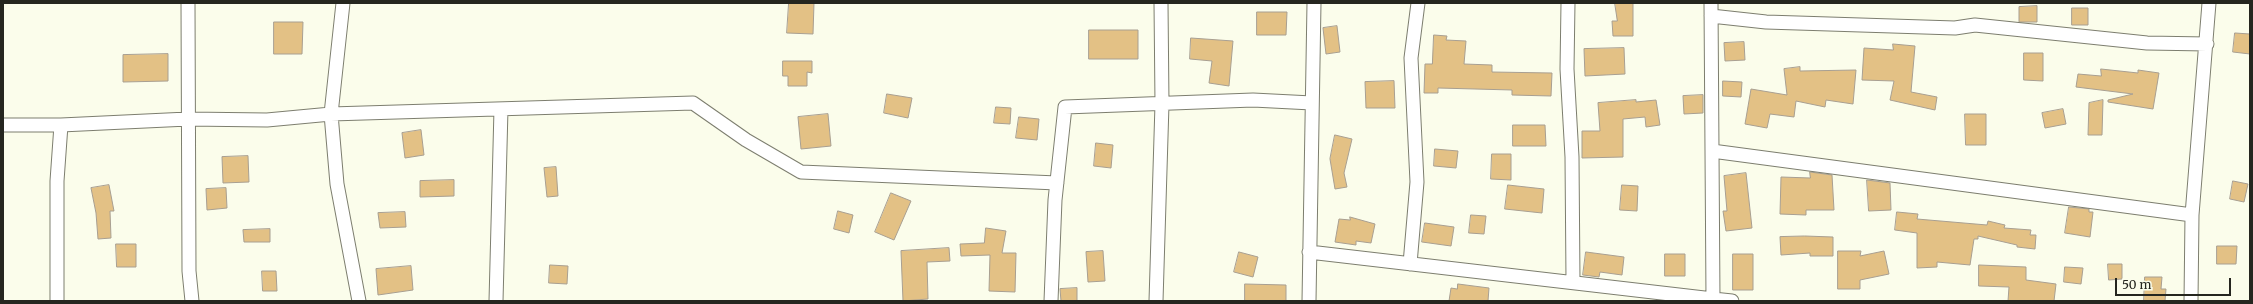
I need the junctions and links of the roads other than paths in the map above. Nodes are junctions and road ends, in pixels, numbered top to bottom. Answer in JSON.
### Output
{"nodes":[{"id":1,"x":188,"y":3,"type":"edge"},
{"id":2,"x":343,"y":3,"type":"edge"},
{"id":3,"x":1161,"y":3,"type":"edge"},
{"id":4,"x":1314,"y":3,"type":"edge"},
{"id":5,"x":1418,"y":3,"type":"edge"},
{"id":6,"x":1568,"y":3,"type":"edge"},
{"id":7,"x":1711,"y":3,"type":"edge"},
{"id":8,"x":2210,"y":3,"type":"edge"},
{"id":9,"x":1711,"y":16,"type":"junction"},
{"id":10,"x":2208,"y":44,"type":"junction"},
{"id":11,"x":1312,"y":103,"type":"junction"},
{"id":12,"x":1162,"y":104,"type":"junction"},
{"id":13,"x":501,"y":109,"type":"junction"},
{"id":14,"x":331,"y":114,"type":"junction"},
{"id":15,"x":188,"y":119,"type":"junction"},
{"id":16,"x":3,"y":124,"type":"edge"},
{"id":17,"x":61,"y":125,"type":"junction"},
{"id":18,"x":1712,"y":151,"type":"junction"},
{"id":19,"x":1057,"y":183,"type":"junction"},
{"id":20,"x":2192,"y":215,"type":"junction"},
{"id":21,"x":1309,"y":252,"type":"junction"},
{"id":22,"x":1410,"y":264,"type":"junction"},
{"id":23,"x":1573,"y":282,"type":"junction"},
{"id":24,"x":1713,"y":300,"type":"edge"},
{"id":25,"x":57,"y":301,"type":"edge"},
{"id":26,"x":192,"y":301,"type":"edge"},
{"id":27,"x":359,"y":301,"type":"edge"},
{"id":28,"x":496,"y":301,"type":"edge"},
{"id":29,"x":1051,"y":301,"type":"edge"},
{"id":30,"x":1156,"y":301,"type":"edge"},
{"id":31,"x":1309,"y":301,"type":"edge"},
{"id":32,"x":1732,"y":301,"type":"edge"},
{"id":33,"x":2191,"y":301,"type":"edge"}],
"edges":[{"from":1,"to":15,"type":"street"},
{"from":2,"to":14,"type":"street"},
{"from":3,"to":12,"type":"street"},
{"from":4,"to":11,"type":"street"},
{"from":5,"to":22,"type":"street"},
{"from":6,"to":23,"type":"street"},
{"from":7,"to":9,"type":"street"},
{"from":8,"to":10,"type":"street"},
{"from":9,"to":10,"type":"street"},
{"from":9,"to":18,"type":"street"},
{"from":10,"to":20,"type":"street"},
{"from":11,"to":12,"type":"street"},
{"from":11,"to":21,"type":"street"},
{"from":12,"to":19,"type":"street"},
{"from":12,"to":30,"type":"street"},
{"from":13,"to":14,"type":"street"},
{"from":13,"to":19,"type":"street"},
{"from":13,"to":28,"type":"street"},
{"from":14,"to":15,"type":"street"},
{"from":14,"to":27,"type":"street"},
{"from":15,"to":17,"type":"street"},
{"from":15,"to":26,"type":"street"},
{"from":16,"to":17,"type":"street"},
{"from":17,"to":25,"type":"street"},
{"from":18,"to":20,"type":"street"},
{"from":18,"to":24,"type":"street"},
{"from":19,"to":29,"type":"street"},
{"from":20,"to":33,"type":"street"},
{"from":21,"to":22,"type":"street"},
{"from":21,"to":31,"type":"street"},
{"from":22,"to":23,"type":"street"},
{"from":23,"to":24,"type":"street"},
{"from":24,"to":32,"type":"street"}]}
